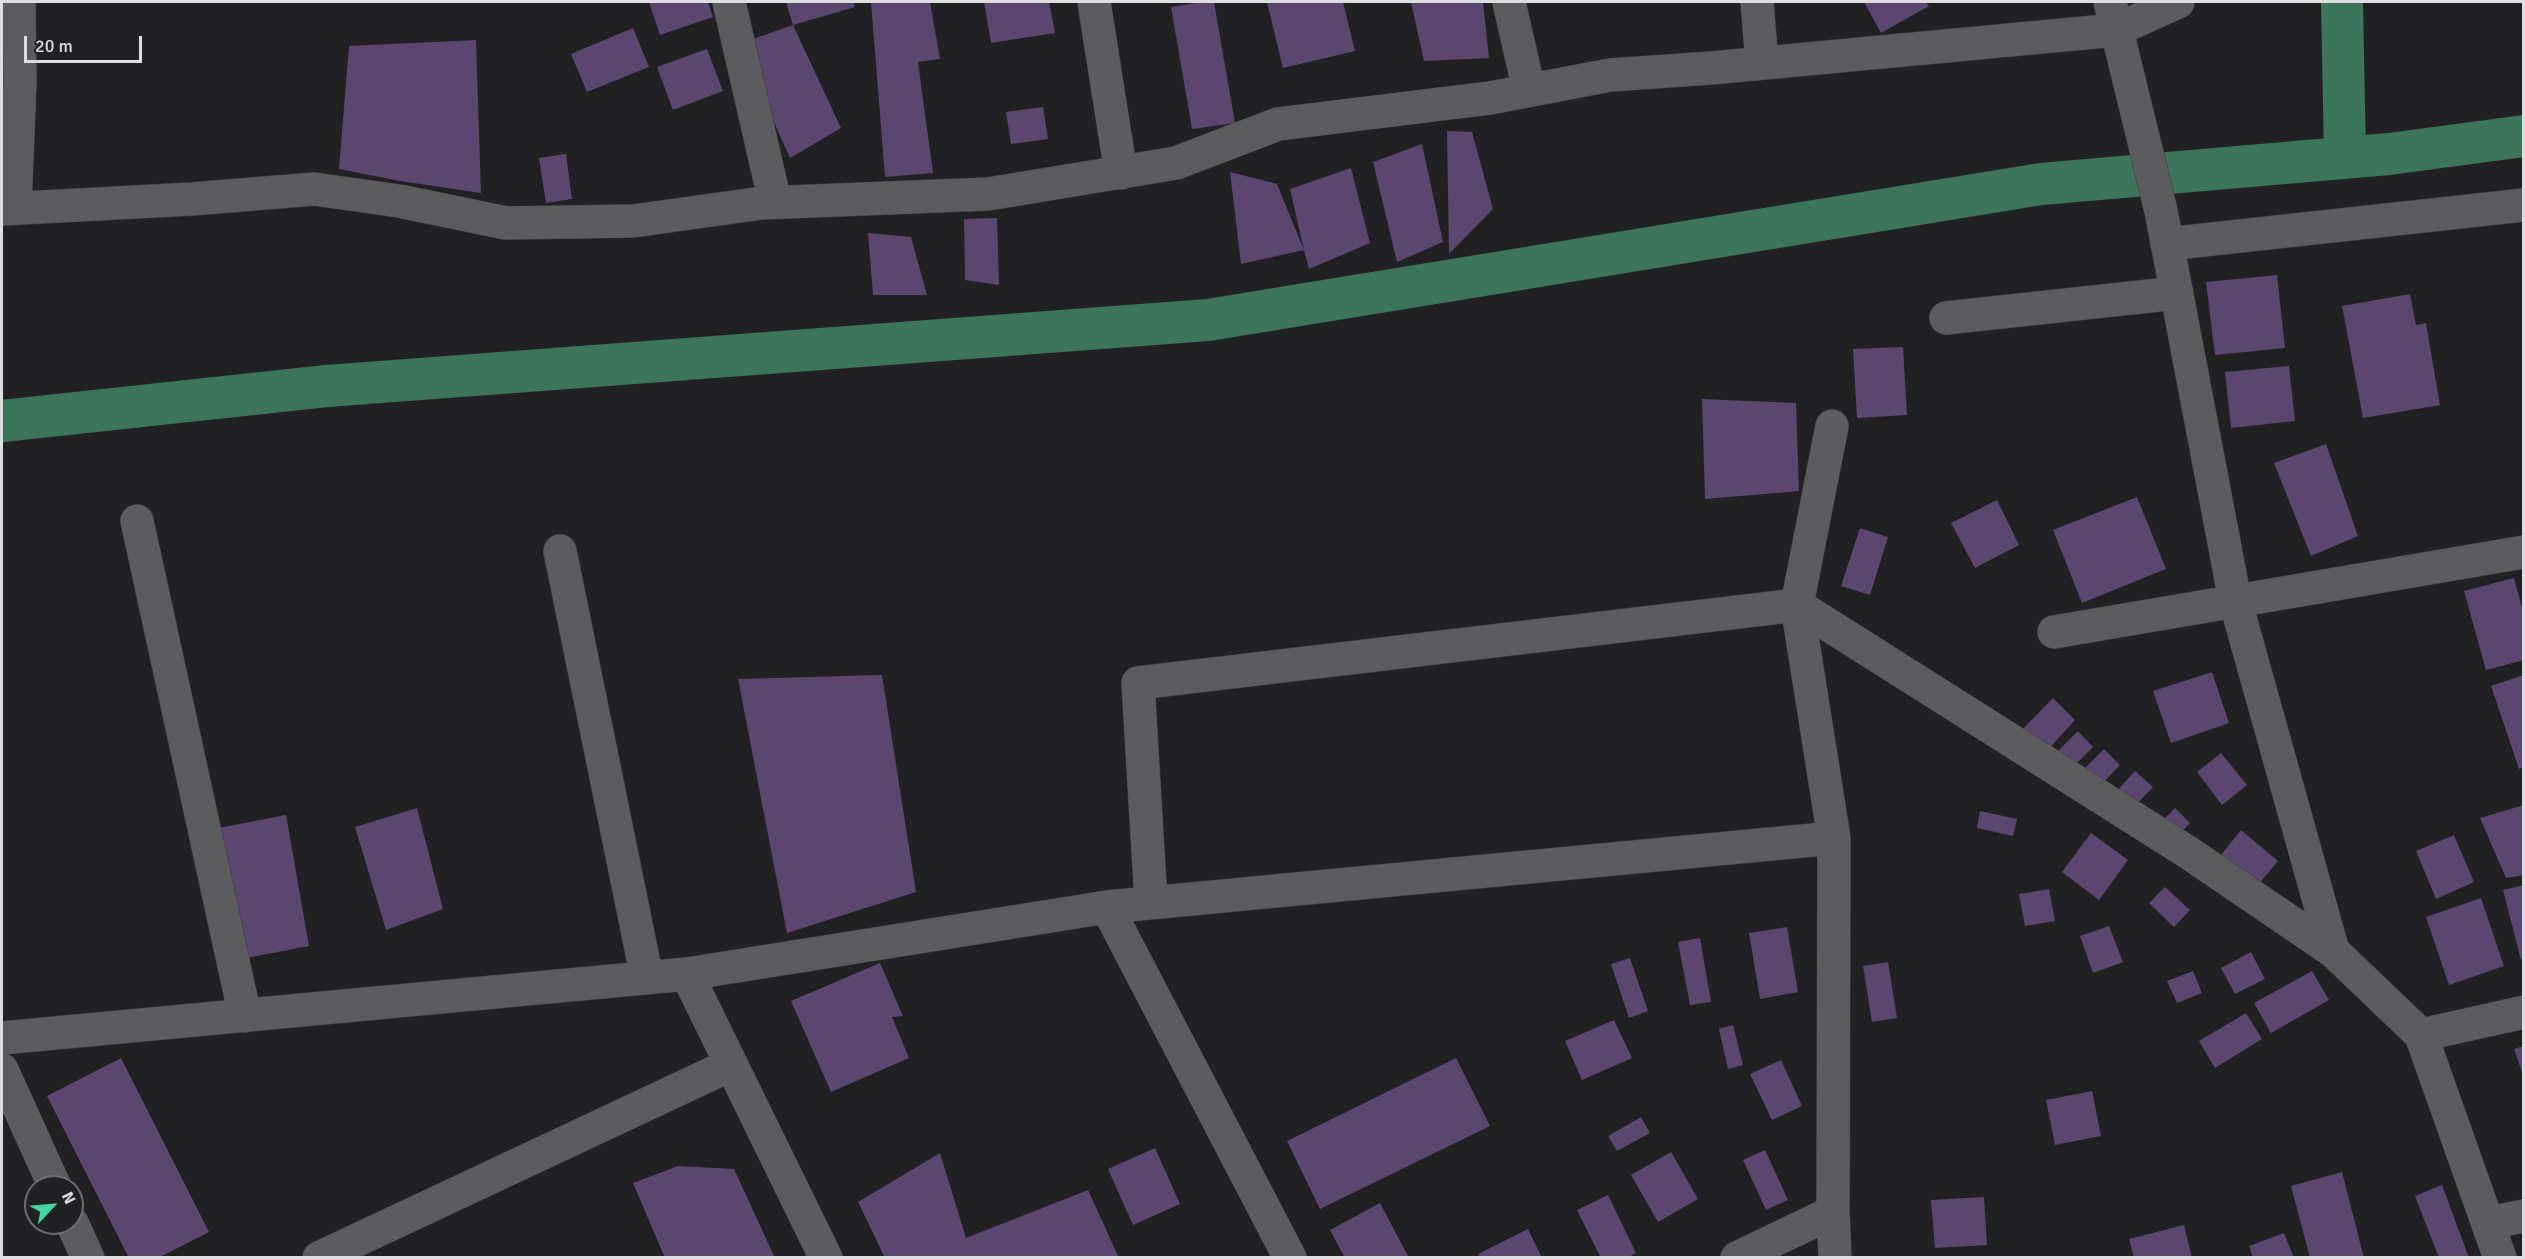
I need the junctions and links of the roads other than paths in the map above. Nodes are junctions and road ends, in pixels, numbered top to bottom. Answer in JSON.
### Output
{"nodes":[{"id":1,"x":19,"y":2,"type":"edge"},
{"id":2,"x":729,"y":2,"type":"edge"},
{"id":3,"x":1094,"y":2,"type":"edge"},
{"id":4,"x":1509,"y":2,"type":"edge"},
{"id":5,"x":1757,"y":2,"type":"edge"},
{"id":6,"x":2178,"y":2,"type":"edge"},
{"id":7,"x":2113,"y":16,"type":"edge"},
{"id":8,"x":1762,"y":63,"type":"junction"},
{"id":9,"x":1528,"y":90,"type":"junction"},
{"id":10,"x":1121,"y":173,"type":"junction"},
{"id":11,"x":775,"y":202,"type":"junction"},
{"id":12,"x":2523,"y":205,"type":"edge"},
{"id":13,"x":8,"y":208,"type":"edge"},
{"id":14,"x":2167,"y":244,"type":"junction"},
{"id":15,"x":2176,"y":293,"type":"junction"},
{"id":16,"x":1946,"y":318,"type":"dead end"},
{"id":17,"x":1832,"y":426,"type":"dead end"},
{"id":18,"x":137,"y":521,"type":"dead end"},
{"id":19,"x":560,"y":551,"type":"dead end"},
{"id":20,"x":2523,"y":552,"type":"edge"},
{"id":21,"x":2235,"y":600,"type":"junction"},
{"id":22,"x":1797,"y":605,"type":"junction"},
{"id":23,"x":2054,"y":632,"type":"dead end"},
{"id":24,"x":1834,"y":838,"type":"junction"},
{"id":25,"x":1151,"y":902,"type":"junction"},
{"id":26,"x":1107,"y":906,"type":"junction"},
{"id":27,"x":2333,"y":951,"type":"junction"},
{"id":28,"x":687,"y":974,"type":"junction"},
{"id":29,"x":647,"y":978,"type":"junction"},
{"id":30,"x":2523,"y":1012,"type":"edge"},
{"id":31,"x":245,"y":1016,"type":"junction"},
{"id":32,"x":2421,"y":1035,"type":"junction"},
{"id":33,"x":2,"y":1038,"type":"edge"},
{"id":34,"x":730,"y":1065,"type":"junction"},
{"id":35,"x":2,"y":1070,"type":"edge"},
{"id":36,"x":50,"y":1175,"type":"edge"},
{"id":37,"x":1833,"y":1212,"type":"junction"},
{"id":38,"x":2523,"y":1216,"type":"edge"},
{"id":39,"x":2488,"y":1223,"type":"junction"},
{"id":40,"x":78,"y":1235,"type":"edge"},
{"id":41,"x":88,"y":1257,"type":"edge"},
{"id":42,"x":319,"y":1257,"type":"edge"},
{"id":43,"x":826,"y":1257,"type":"edge"},
{"id":44,"x":1290,"y":1257,"type":"edge"},
{"id":45,"x":1737,"y":1257,"type":"edge"},
{"id":46,"x":1835,"y":1257,"type":"edge"},
{"id":47,"x":2500,"y":1257,"type":"edge"}],
"edges":[{"from":1,"to":13,"type":"street"},
{"from":2,"to":11,"type":"street"},
{"from":3,"to":10,"type":"street"},
{"from":4,"to":9,"type":"street"},
{"from":5,"to":8,"type":"street"},
{"from":6,"to":7,"type":"street"},
{"from":7,"to":8,"type":"street"},
{"from":7,"to":14,"type":"street"},
{"from":8,"to":9,"type":"street"},
{"from":9,"to":10,"type":"street"},
{"from":10,"to":11,"type":"street"},
{"from":11,"to":13,"type":"street"},
{"from":12,"to":14,"type":"street"},
{"from":14,"to":15,"type":"street"},
{"from":15,"to":16,"type":"street"},
{"from":15,"to":21,"type":"street"},
{"from":17,"to":22,"type":"street"},
{"from":18,"to":31,"type":"street"},
{"from":19,"to":29,"type":"street"},
{"from":20,"to":21,"type":"street"},
{"from":21,"to":23,"type":"street"},
{"from":21,"to":27,"type":"street"},
{"from":22,"to":24,"type":"street"},
{"from":22,"to":25,"type":"street"},
{"from":22,"to":27,"type":"street"},
{"from":24,"to":25,"type":"street"},
{"from":24,"to":37,"type":"street"},
{"from":25,"to":26,"type":"street"},
{"from":26,"to":28,"type":"street"},
{"from":26,"to":44,"type":"street"},
{"from":27,"to":32,"type":"street"},
{"from":28,"to":29,"type":"street"},
{"from":28,"to":34,"type":"street"},
{"from":29,"to":31,"type":"street"},
{"from":30,"to":32,"type":"street"},
{"from":31,"to":33,"type":"street"},
{"from":32,"to":39,"type":"street"},
{"from":34,"to":42,"type":"street"},
{"from":34,"to":43,"type":"street"},
{"from":35,"to":36,"type":"street"},
{"from":37,"to":45,"type":"street"},
{"from":37,"to":46,"type":"street"},
{"from":38,"to":39,"type":"street"},
{"from":39,"to":47,"type":"street"},
{"from":40,"to":41,"type":"street"}]}
